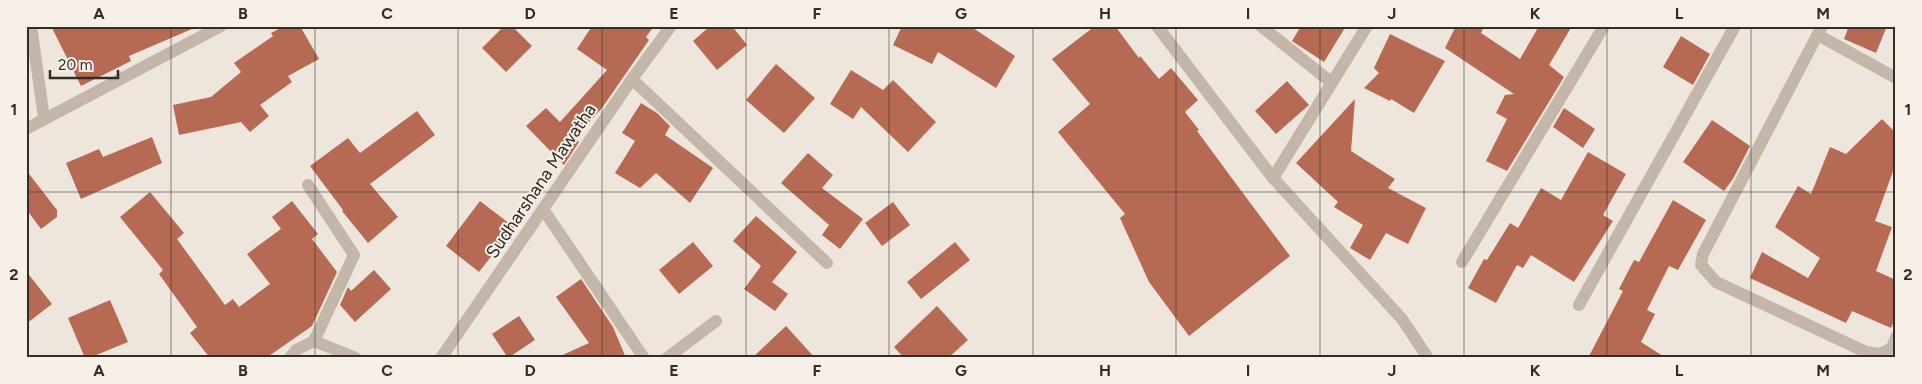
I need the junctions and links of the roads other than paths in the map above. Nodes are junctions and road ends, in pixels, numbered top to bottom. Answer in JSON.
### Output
{"nodes":[{"id":1,"x":31,"y":26,"type":"edge"},
{"id":2,"x":221,"y":26,"type":"edge"},
{"id":3,"x":672,"y":26,"type":"edge"},
{"id":4,"x":1157,"y":26,"type":"edge"},
{"id":5,"x":1260,"y":26,"type":"edge"},
{"id":6,"x":1366,"y":26,"type":"edge"},
{"id":7,"x":1604,"y":26,"type":"edge"},
{"id":8,"x":1734,"y":26,"type":"edge"},
{"id":9,"x":1820,"y":31,"type":"edge"},
{"id":10,"x":1896,"y":78,"type":"edge"},
{"id":11,"x":632,"y":79,"type":"junction"},
{"id":12,"x":1332,"y":83,"type":"junction"},
{"id":13,"x":44,"y":118,"type":"junction"},
{"id":14,"x":26,"y":129,"type":"edge"},
{"id":15,"x":1273,"y":178,"type":"junction"},
{"id":16,"x":308,"y":185,"type":"dead end"},
{"id":17,"x":543,"y":209,"type":"junction"},
{"id":18,"x":1462,"y":262,"type":"dead end"},
{"id":19,"x":827,"y":263,"type":"dead end"},
{"id":20,"x":1579,"y":305,"type":"dead end"},
{"id":21,"x":716,"y":321,"type":"dead end"},
{"id":22,"x":1896,"y":337,"type":"edge"},
{"id":23,"x":314,"y":341,"type":"junction"},
{"id":24,"x":290,"y":358,"type":"edge"},
{"id":25,"x":356,"y":358,"type":"edge"},
{"id":26,"x":441,"y":358,"type":"edge"},
{"id":27,"x":644,"y":358,"type":"edge"},
{"id":28,"x":667,"y":358,"type":"edge"},
{"id":29,"x":1428,"y":358,"type":"edge"}],
"edges":[{"from":1,"to":13,"type":"street"},
{"from":2,"to":13,"type":"street"},
{"from":3,"to":11,"type":"street","name":"Sudharshana Mawatha"},
{"from":4,"to":15,"type":"street"},
{"from":5,"to":12,"type":"street"},
{"from":6,"to":12,"type":"street"},
{"from":7,"to":18,"type":"street"},
{"from":8,"to":20,"type":"street"},
{"from":9,"to":10,"type":"street"},
{"from":9,"to":22,"type":"street"},
{"from":11,"to":17,"type":"street","name":"Sudharshana Mawatha"},
{"from":11,"to":19,"type":"street"},
{"from":12,"to":15,"type":"street"},
{"from":13,"to":14,"type":"street"},
{"from":15,"to":29,"type":"street"},
{"from":16,"to":23,"type":"street"},
{"from":17,"to":26,"type":"street","name":"Sudharshana Mawatha"},
{"from":17,"to":27,"type":"street"},
{"from":21,"to":28,"type":"street"},
{"from":23,"to":24,"type":"street"},
{"from":23,"to":25,"type":"street"}]}
